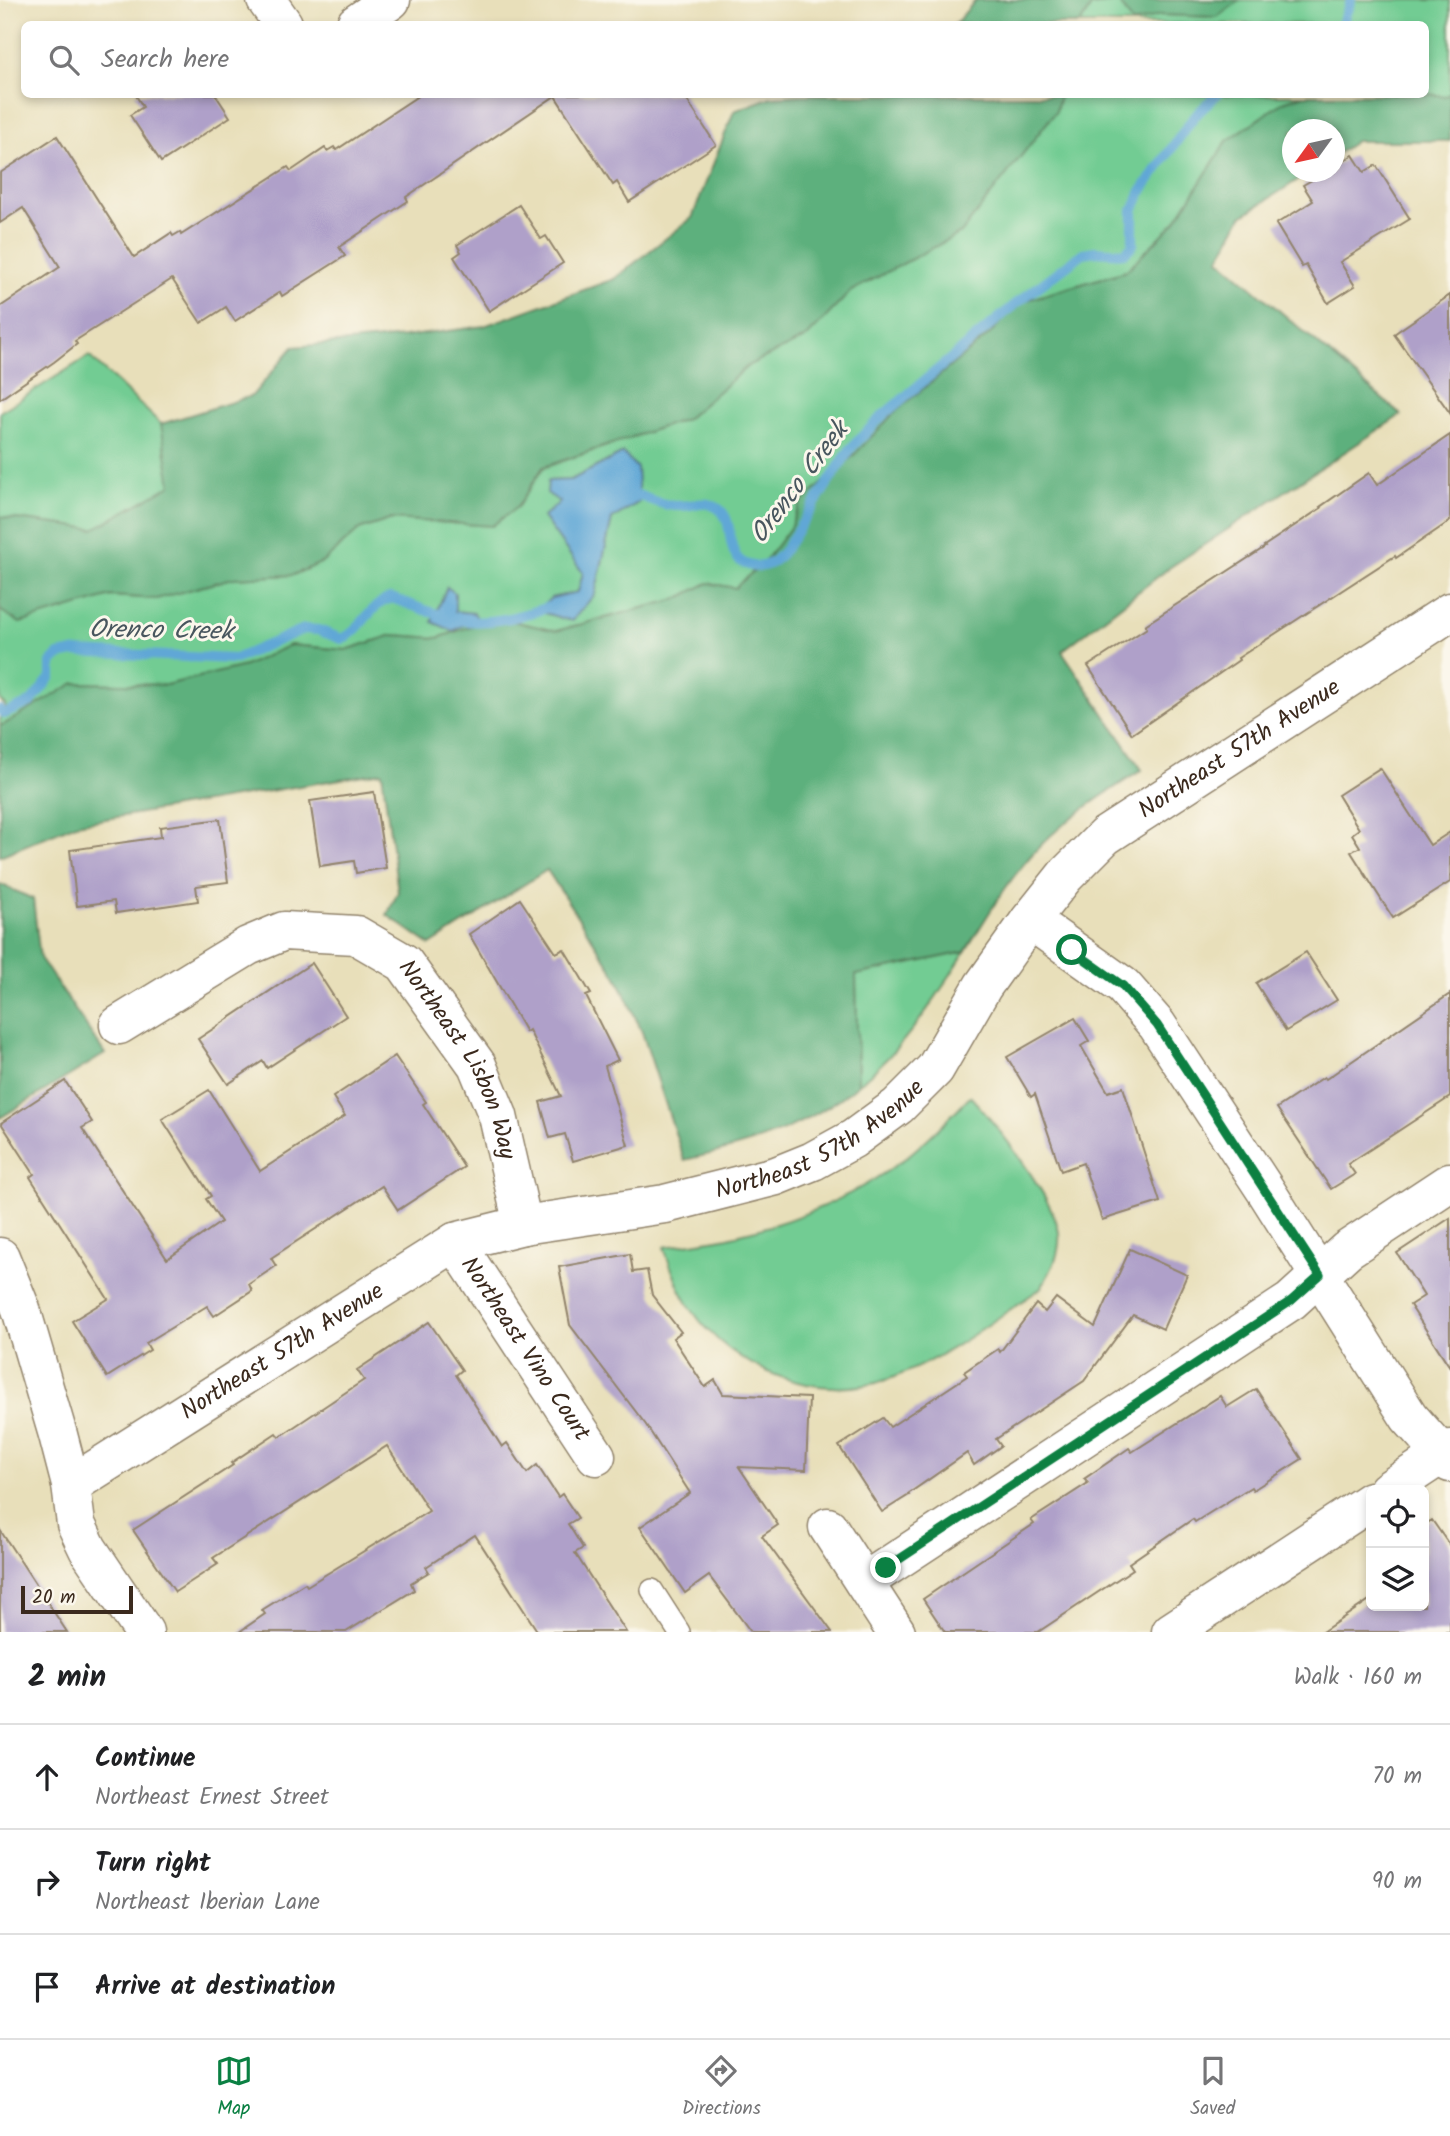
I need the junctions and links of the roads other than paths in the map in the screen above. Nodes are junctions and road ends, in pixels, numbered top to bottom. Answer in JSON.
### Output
{"nodes":[{"id":1,"x":266,"y":0,"type":"edge"},
{"id":2,"x":391,"y":0,"type":"edge"},
{"id":3,"x":280,"y":21,"type":"edge"},
{"id":4,"x":360,"y":21,"type":"edge"},
{"id":5,"x":1450,"y":612,"type":"edge"},
{"id":6,"x":1030,"y":920,"type":"junction"},
{"id":7,"x":119,"y":1025,"type":"dead end"},
{"id":8,"x":1450,"y":1181,"type":"edge"},
{"id":9,"x":523,"y":1225,"type":"junction"},
{"id":10,"x":455,"y":1242,"type":"junction"},
{"id":11,"x":0,"y":1258,"type":"edge"},
{"id":12,"x":1320,"y":1275,"type":"junction"},
{"id":13,"x":1448,"y":1455,"type":"edge"},
{"id":14,"x":596,"y":1456,"type":"dead end"},
{"id":15,"x":71,"y":1485,"type":"junction"},
{"id":16,"x":1397,"y":1485,"type":"edge"},
{"id":17,"x":1366,"y":1504,"type":"edge"},
{"id":18,"x":828,"y":1527,"type":"dead end"},
{"id":19,"x":864,"y":1583,"type":"junction"},
{"id":20,"x":652,"y":1590,"type":"dead end"},
{"id":21,"x":144,"y":1632,"type":"edge"},
{"id":22,"x":679,"y":1632,"type":"edge"},
{"id":23,"x":896,"y":1632,"type":"edge"},
{"id":24,"x":1171,"y":1632,"type":"edge"}],
"edges":[{"from":1,"to":3,"type":"street"},
{"from":2,"to":4,"type":"street"},
{"from":5,"to":6,"type":"street","name":"Northeast 57th Avenue"},
{"from":6,"to":9,"type":"street","name":"Northeast 57th Avenue"},
{"from":6,"to":12,"type":"street"},
{"from":7,"to":9,"type":"street","name":"Northeast Lisbon Way"},
{"from":8,"to":12,"type":"street"},
{"from":9,"to":10,"type":"street","name":"Northeast 57th Avenue"},
{"from":10,"to":14,"type":"street","name":"Northeast Vino Court"},
{"from":10,"to":15,"type":"street","name":"Northeast 57th Avenue"},
{"from":11,"to":15,"type":"street"},
{"from":12,"to":13,"type":"street"},
{"from":12,"to":19,"type":"street"},
{"from":13,"to":16,"type":"street"},
{"from":15,"to":21,"type":"street"},
{"from":17,"to":24,"type":"street"},
{"from":18,"to":19,"type":"street"},
{"from":19,"to":23,"type":"street"},
{"from":20,"to":22,"type":"lane"}]}
